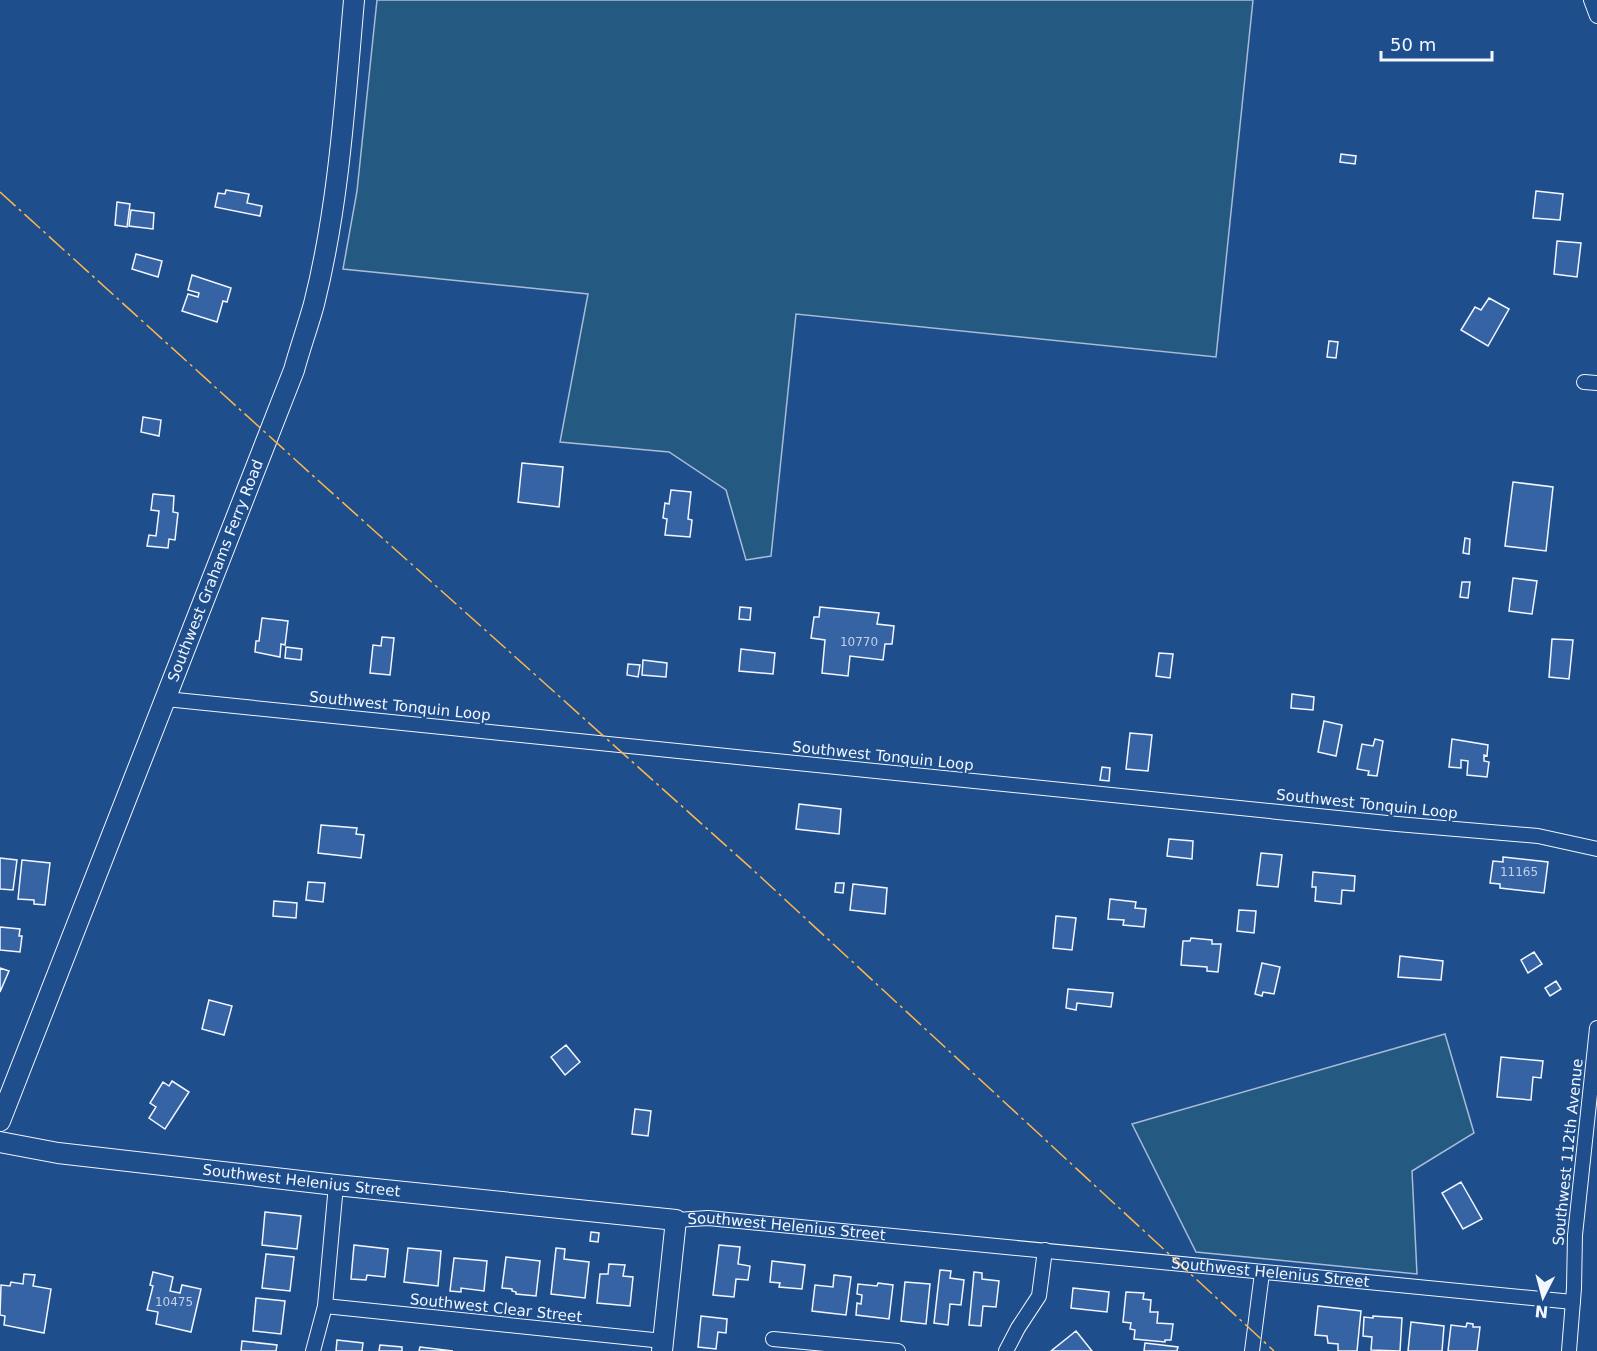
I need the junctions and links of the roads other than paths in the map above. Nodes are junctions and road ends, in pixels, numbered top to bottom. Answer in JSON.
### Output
{"nodes":[{"id":1,"x":354,"y":0,"type":"edge"},
{"id":2,"x":1591,"y":0,"type":"edge"},
{"id":3,"x":1597,"y":16,"type":"edge"},
{"id":4,"x":166,"y":699,"type":"junction"},
{"id":5,"x":1597,"y":849,"type":"edge"},
{"id":6,"x":1597,"y":1037,"type":"edge"},
{"id":7,"x":0,"y":1121,"type":"edge"},
{"id":8,"x":0,"y":1142,"type":"edge"},
{"id":9,"x":336,"y":1185,"type":"junction"},
{"id":10,"x":676,"y":1220,"type":"junction"},
{"id":11,"x":1045,"y":1250,"type":"junction"},
{"id":12,"x":1262,"y":1273,"type":"junction"},
{"id":13,"x":1574,"y":1302,"type":"junction"},
{"id":14,"x":325,"y":1306,"type":"junction"},
{"id":15,"x":773,"y":1339,"type":"dead end"},
{"id":16,"x":663,"y":1346,"type":"edge"},
{"id":17,"x":313,"y":1351,"type":"edge"},
{"id":18,"x":898,"y":1351,"type":"edge"},
{"id":19,"x":1006,"y":1351,"type":"edge"},
{"id":20,"x":1252,"y":1351,"type":"edge"},
{"id":21,"x":1569,"y":1351,"type":"edge"}],
"edges":[{"from":1,"to":4,"type":"street","name":"Southwest Grahams Ferry Road"},
{"from":2,"to":3,"type":"street"},
{"from":4,"to":5,"type":"street","name":"Southwest Tonquin Loop"},
{"from":4,"to":7,"type":"street","name":"Southwest Grahams Ferry Road"},
{"from":6,"to":13,"type":"street","name":"Southwest 112th Avenue"},
{"from":8,"to":9,"type":"street","name":"Southwest Helenius Street"},
{"from":9,"to":10,"type":"street","name":"Southwest Helenius Street"},
{"from":9,"to":14,"type":"street"},
{"from":10,"to":11,"type":"street","name":"Southwest Helenius Street"},
{"from":10,"to":16,"type":"street"},
{"from":11,"to":12,"type":"street","name":"Southwest Helenius Street"},
{"from":11,"to":19,"type":"street"},
{"from":12,"to":13,"type":"street","name":"Southwest Helenius Street"},
{"from":12,"to":20,"type":"street"},
{"from":13,"to":21,"type":"street","name":"Southwest 112th Avenue"},
{"from":14,"to":16,"type":"street","name":"Southwest Clear Street"},
{"from":14,"to":17,"type":"street"},
{"from":15,"to":18,"type":"street"}]}
